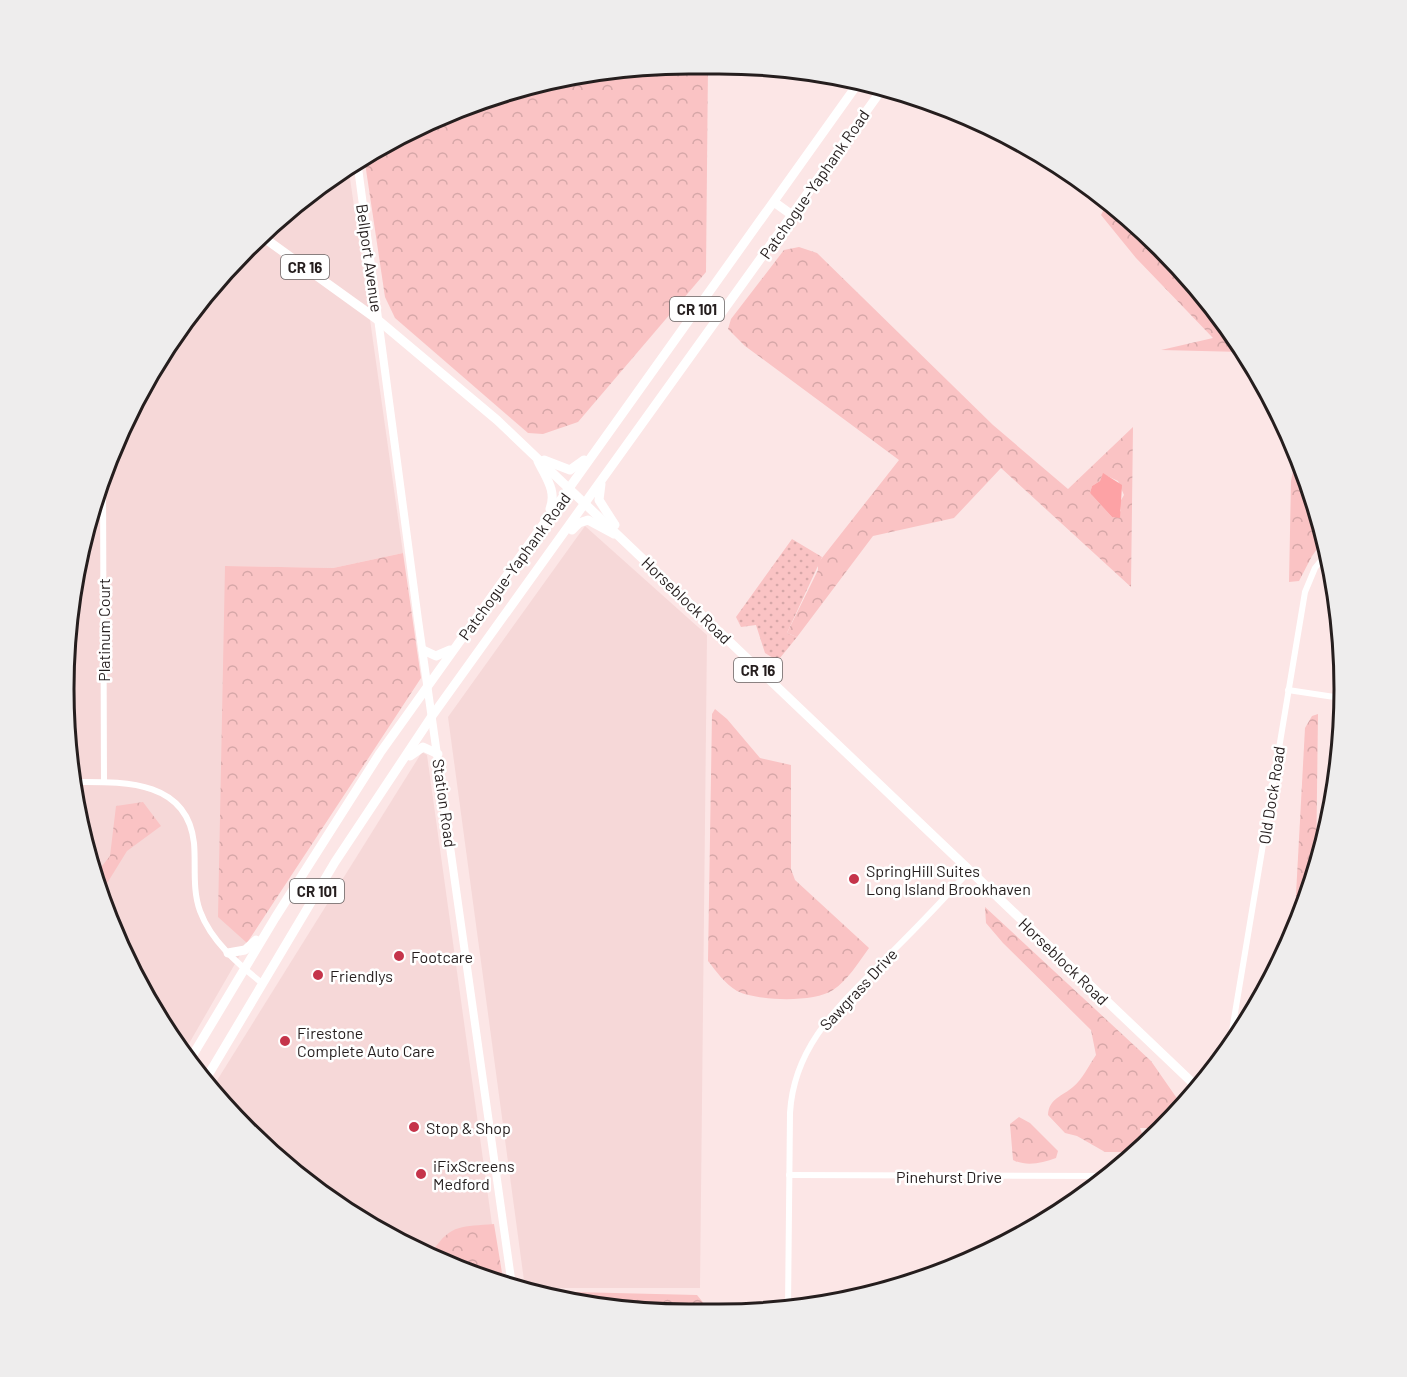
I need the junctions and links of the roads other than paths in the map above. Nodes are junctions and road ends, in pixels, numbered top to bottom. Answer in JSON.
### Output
{"nodes":[{"id":1,"x":854,"y":89,"type":"edge"},
{"id":2,"x":879,"y":94,"type":"edge"},
{"id":3,"x":358,"y":170,"type":"edge"},
{"id":4,"x":774,"y":202,"type":"junction"},
{"id":5,"x":792,"y":215,"type":"junction"},
{"id":6,"x":268,"y":241,"type":"edge"},
{"id":7,"x":378,"y":320,"type":"junction"},
{"id":8,"x":601,"y":444,"type":"junction"},
{"id":9,"x":536,"y":455,"type":"junction"},
{"id":10,"x":602,"y":479,"type":"junction"},
{"id":11,"x":570,"y":488,"type":"junction"},
{"id":12,"x":103,"y":500,"type":"edge"},
{"id":13,"x":586,"y":502,"type":"junction"},
{"id":14,"x":545,"y":522,"type":"junction"},
{"id":15,"x":629,"y":544,"type":"junction"},
{"id":16,"x":553,"y":548,"type":"junction"},
{"id":17,"x":1320,"y":561,"type":"edge"},
{"id":18,"x":457,"y":645,"type":"junction"},
{"id":19,"x":423,"y":650,"type":"junction"},
{"id":20,"x":428,"y":685,"type":"junction"},
{"id":21,"x":1288,"y":690,"type":"junction"},
{"id":22,"x":1334,"y":697,"type":"edge"},
{"id":23,"x":432,"y":716,"type":"junction"},
{"id":24,"x":438,"y":754,"type":"junction"},
{"id":25,"x":390,"y":778,"type":"junction"},
{"id":26,"x":81,"y":782,"type":"edge"},
{"id":27,"x":104,"y":782,"type":"junction"},
{"id":28,"x":969,"y":871,"type":"junction"},
{"id":29,"x":275,"y":918,"type":"junction"},
{"id":30,"x":228,"y":953,"type":"junction"},
{"id":31,"x":244,"y":969,"type":"junction"},
{"id":32,"x":262,"y":983,"type":"junction"},
{"id":33,"x":1233,"y":1025,"type":"edge"},
{"id":34,"x":194,"y":1053,"type":"edge"},
{"id":35,"x":209,"y":1073,"type":"edge"},
{"id":36,"x":1191,"y":1081,"type":"edge"},
{"id":37,"x":789,"y":1175,"type":"junction"},
{"id":38,"x":1093,"y":1176,"type":"edge"},
{"id":39,"x":511,"y":1277,"type":"edge"},
{"id":40,"x":788,"y":1299,"type":"edge"}],
"edges":[{"from":1,"to":4,"type":"main road","name":"Patchogue-Yaphank Road","number":"CR 101"},
{"from":2,"to":5,"type":"main road","name":"Patchogue-Yaphank Road","number":"CR 101"},
{"from":3,"to":7,"type":"main road","name":"Bellport Avenue"},
{"from":4,"to":5,"type":"main road"},
{"from":4,"to":8,"type":"main road","name":"Patchogue-Yaphank Road","number":"CR 101"},
{"from":5,"to":10,"type":"main road","name":"Patchogue-Yaphank Road","number":"CR 101"},
{"from":6,"to":7,"type":"main road","name":"Horseblock Road","number":"CR 16"},
{"from":7,"to":9,"type":"main road","name":"Horseblock Road","number":"CR 16"},
{"from":7,"to":19,"type":"main road","name":"Station Road"},
{"from":8,"to":9,"type":"main road"},
{"from":8,"to":11,"type":"main road","name":"Patchogue-Yaphank Road","number":"CR 101"},
{"from":9,"to":11,"type":"main road","name":"Horseblock Road","number":"CR 16"},
{"from":9,"to":14,"type":"main road"},
{"from":10,"to":13,"type":"main road","name":"Patchogue-Yaphank Road","number":"CR 101"},
{"from":10,"to":15,"type":"main road"},
{"from":11,"to":13,"type":"main road","name":"Horseblock Road","number":"CR 16"},
{"from":11,"to":14,"type":"main road","name":"Patchogue-Yaphank Road","number":"CR 101"},
{"from":12,"to":27,"type":"street","name":"Platinum Court"},
{"from":13,"to":15,"type":"main road","name":"Horseblock Road","number":"CR 16"},
{"from":13,"to":16,"type":"main road","name":"Patchogue-Yaphank Road","number":"CR 101"},
{"from":14,"to":18,"type":"main road","name":"Patchogue-Yaphank Road","number":"CR 101"},
{"from":15,"to":16,"type":"main road"},
{"from":15,"to":28,"type":"main road","name":"Horseblock Road","number":"CR 16"},
{"from":16,"to":23,"type":"main road","name":"Patchogue-Yaphank Road","number":"CR 101"},
{"from":17,"to":21,"type":"street","name":"Old Dock Road"},
{"from":18,"to":19,"type":"main road"},
{"from":18,"to":20,"type":"main road","name":"Patchogue-Yaphank Road","number":"CR 101"},
{"from":19,"to":20,"type":"main road","name":"Station Road"},
{"from":20,"to":23,"type":"main road","name":"Station Road"},
{"from":20,"to":29,"type":"main road","name":"Patchogue-Yaphank Road","number":"CR 101"},
{"from":21,"to":22,"type":"street"},
{"from":21,"to":33,"type":"street","name":"Old Dock Road"},
{"from":23,"to":24,"type":"main road","name":"Station Road"},
{"from":23,"to":25,"type":"main road","name":"Patchogue-Yaphank Road","number":"CR 101"},
{"from":24,"to":25,"type":"main road"},
{"from":24,"to":39,"type":"main road","name":"Station Road"},
{"from":25,"to":32,"type":"main road","number":"CR 101"},
{"from":26,"to":27,"type":"street"},
{"from":27,"to":30,"type":"street"},
{"from":28,"to":36,"type":"main road","name":"Horseblock Road","number":"CR 16"},
{"from":28,"to":37,"type":"street","name":"Sawgrass Drive"},
{"from":29,"to":30,"type":"main road"},
{"from":29,"to":31,"type":"main road","name":"Patchogue-Yaphank Road","number":"CR 101"},
{"from":30,"to":31,"type":"street"},
{"from":31,"to":32,"type":"street"},
{"from":31,"to":34,"type":"main road","name":"Patchogue-Yaphank Road","number":"CR 101"},
{"from":32,"to":35,"type":"main road","number":"CR 101"},
{"from":37,"to":38,"type":"street","name":"Pinehurst Drive"},
{"from":37,"to":40,"type":"street","name":"Sawgrass Drive"}]}
